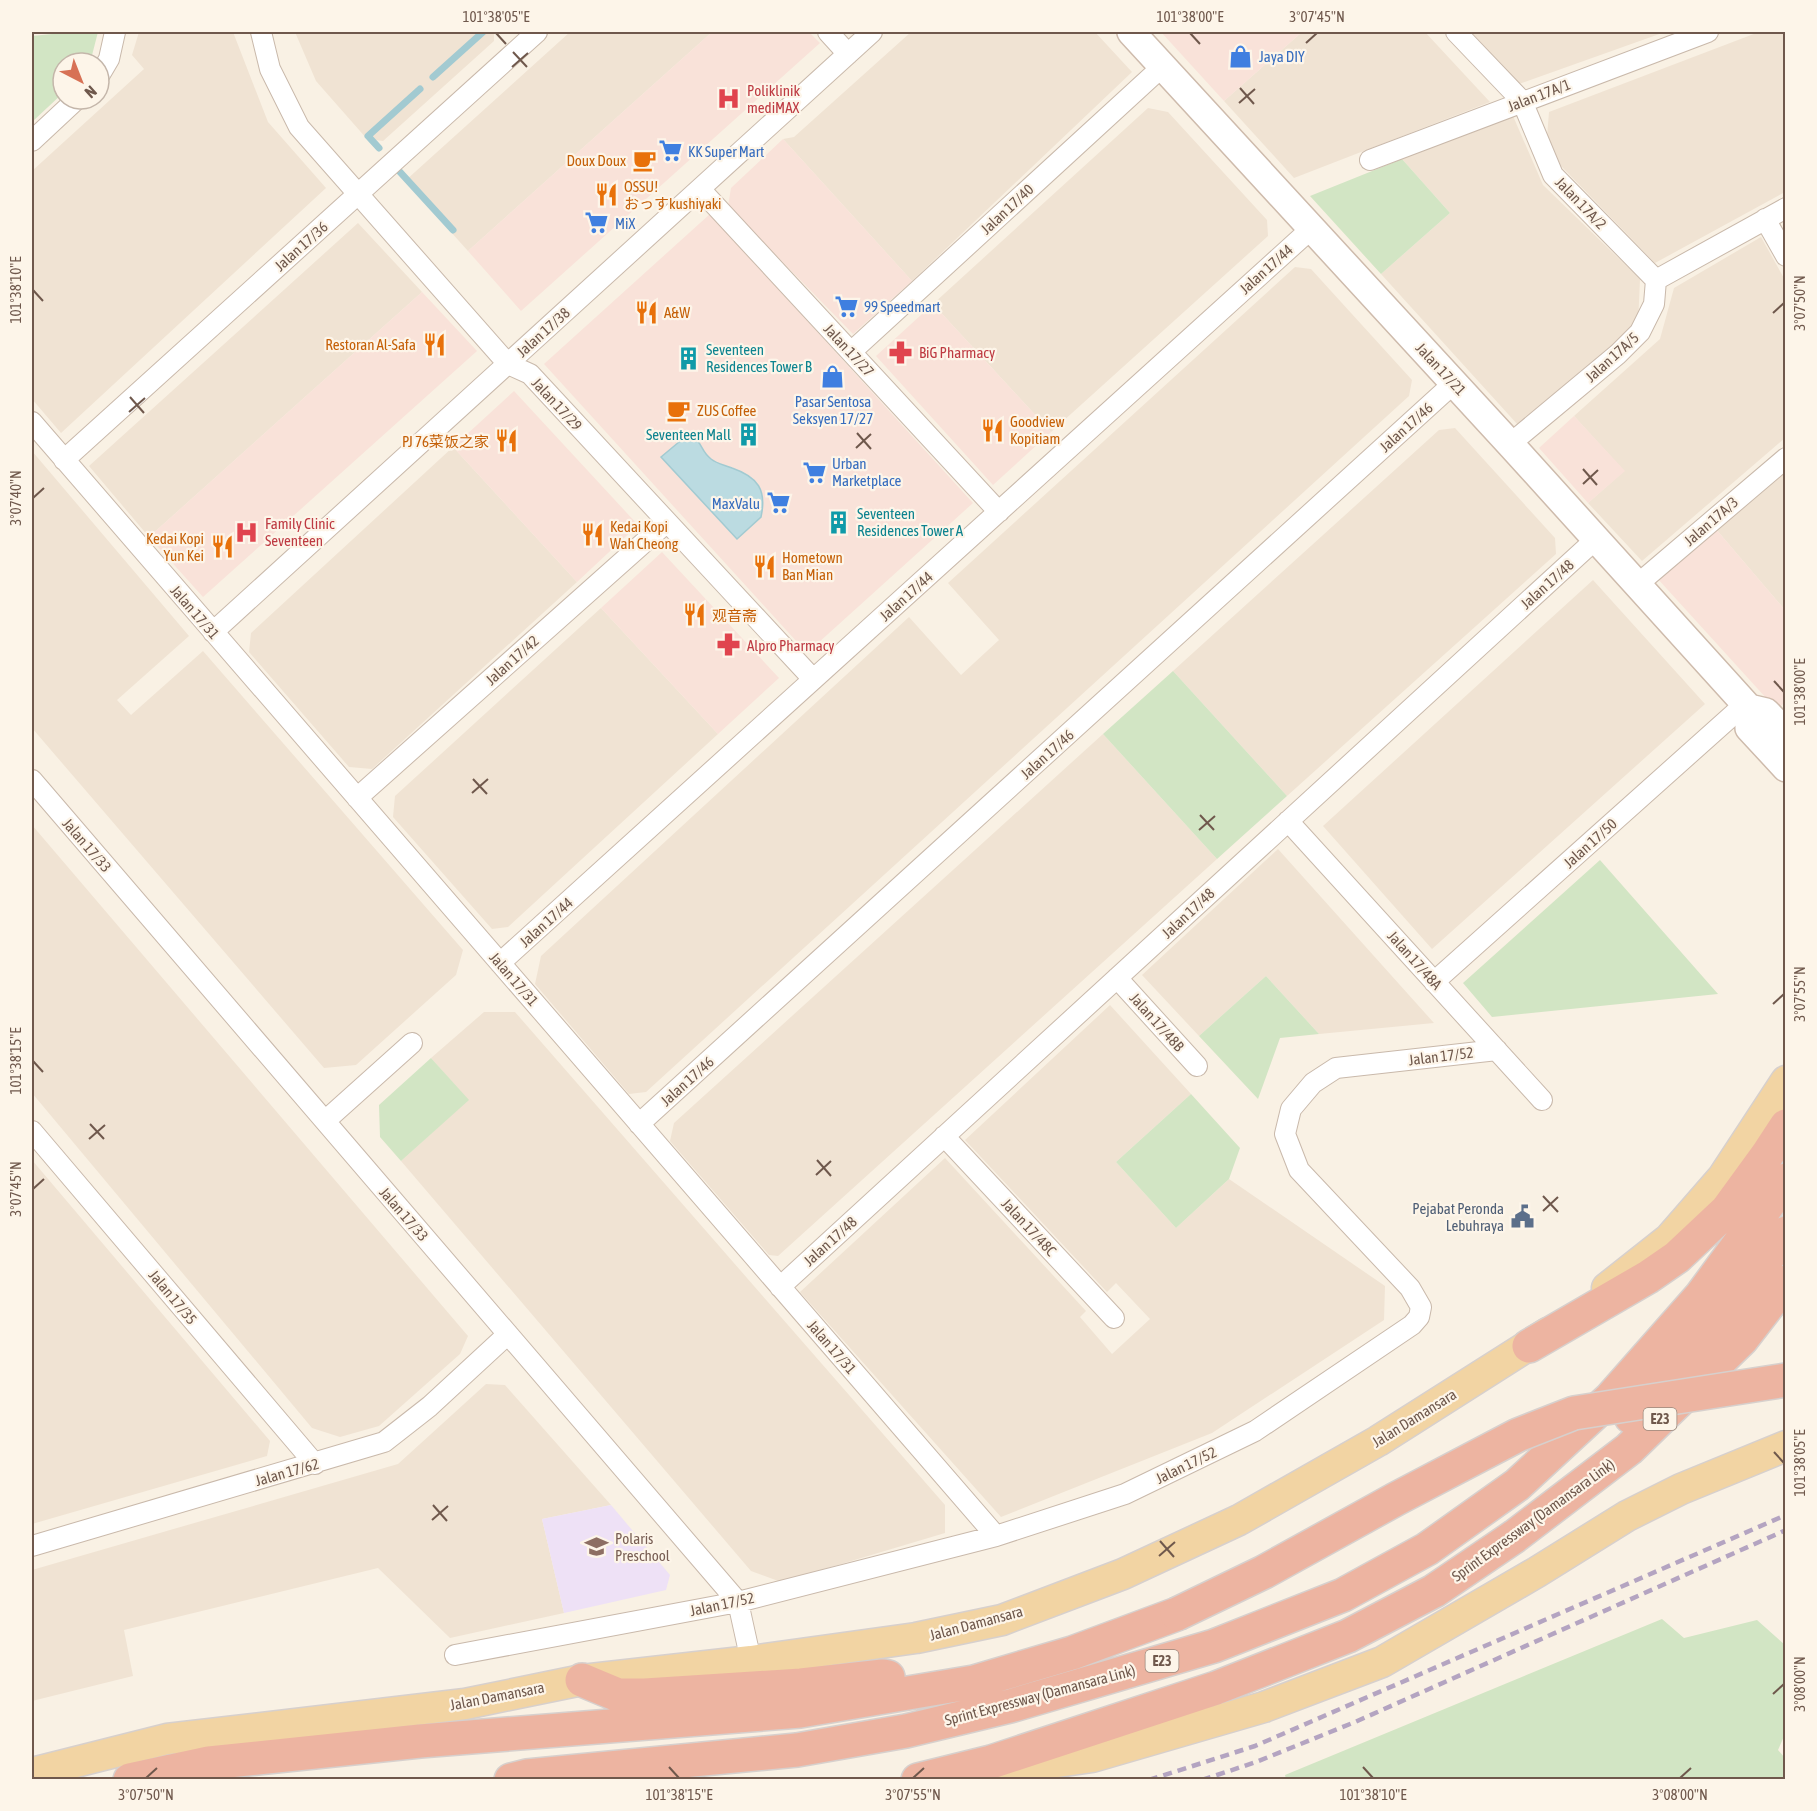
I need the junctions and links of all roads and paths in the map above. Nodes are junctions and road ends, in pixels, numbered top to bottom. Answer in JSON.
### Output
{"nodes":[{"id":1,"x":115,"y":32,"type":"edge"},
{"id":2,"x":261,"y":32,"type":"edge"},
{"id":3,"x":828,"y":32,"type":"edge"},
{"id":4,"x":872,"y":32,"type":"edge"},
{"id":5,"x":1131,"y":32,"type":"edge"},
{"id":6,"x":1456,"y":32,"type":"edge"},
{"id":7,"x":1708,"y":32,"type":"edge"},
{"id":8,"x":529,"y":34,"type":"edge"},
{"id":9,"x":111,"y":51,"type":"edge"},
{"id":10,"x":848,"y":54,"type":"junction"},
{"id":11,"x":1163,"y":66,"type":"junction"},
{"id":12,"x":1522,"y":101,"type":"junction"},
{"id":13,"x":64,"y":111,"type":"edge"},
{"id":14,"x":32,"y":141,"type":"edge"},
{"id":15,"x":1370,"y":160,"type":"dead end"},
{"id":16,"x":700,"y":189,"type":"junction"},
{"id":17,"x":358,"y":194,"type":"junction"},
{"id":18,"x":1785,"y":208,"type":"edge"},
{"id":19,"x":1765,"y":219,"type":"junction"},
{"id":20,"x":1312,"y":228,"type":"junction"},
{"id":21,"x":1785,"y":256,"type":"edge"},
{"id":22,"x":1656,"y":280,"type":"junction"},
{"id":23,"x":851,"y":352,"type":"junction"},
{"id":24,"x":507,"y":364,"type":"junction"},
{"id":25,"x":1454,"y":383,"type":"junction"},
{"id":26,"x":32,"y":423,"type":"edge"},
{"id":27,"x":1510,"y":444,"type":"junction"},
{"id":28,"x":1785,"y":458,"type":"edge"},
{"id":29,"x":64,"y":460,"type":"junction"},
{"id":30,"x":999,"y":512,"type":"junction"},
{"id":31,"x":667,"y":522,"type":"junction"},
{"id":32,"x":1596,"y":539,"type":"junction"},
{"id":33,"x":1638,"y":584,"type":"junction"},
{"id":34,"x":213,"y":632,"type":"junction"},
{"id":35,"x":813,"y":680,"type":"junction"},
{"id":36,"x":1747,"y":706,"type":"junction"},
{"id":37,"x":1782,"y":724,"type":"edge"},
{"id":38,"x":1785,"y":768,"type":"edge"},
{"id":39,"x":32,"y":780,"type":"edge"},
{"id":40,"x":357,"y":798,"type":"junction"},
{"id":41,"x":1288,"y":821,"type":"junction"},
{"id":42,"x":500,"y":963,"type":"junction"},
{"id":43,"x":1117,"y":978,"type":"junction"},
{"id":44,"x":1434,"y":982,"type":"junction"},
{"id":45,"x":412,"y":1043,"type":"dead end"},
{"id":46,"x":1497,"y":1050,"type":"junction"},
{"id":47,"x":1197,"y":1066,"type":"dead end"},
{"id":48,"x":1785,"y":1081,"type":"edge"},
{"id":49,"x":1542,"y":1100,"type":"dead end"},
{"id":50,"x":325,"y":1122,"type":"junction"},
{"id":51,"x":639,"y":1124,"type":"junction"},
{"id":52,"x":1785,"y":1126,"type":"edge"},
{"id":53,"x":32,"y":1131,"type":"edge"},
{"id":54,"x":944,"y":1136,"type":"junction"},
{"id":55,"x":1785,"y":1180,"type":"edge"},
{"id":56,"x":1785,"y":1233,"type":"edge"},
{"id":57,"x":1785,"y":1282,"type":"edge"},
{"id":58,"x":780,"y":1287,"type":"junction"},
{"id":59,"x":1114,"y":1318,"type":"dead end"},
{"id":60,"x":508,"y":1334,"type":"junction"},
{"id":61,"x":1529,"y":1346,"type":"junction"},
{"id":62,"x":1785,"y":1380,"type":"edge"},
{"id":63,"x":1785,"y":1446,"type":"edge"},
{"id":64,"x":315,"y":1464,"type":"junction"},
{"id":65,"x":996,"y":1536,"type":"junction"},
{"id":66,"x":1515,"y":1536,"type":"junction"},
{"id":67,"x":32,"y":1546,"type":"edge"},
{"id":68,"x":738,"y":1602,"type":"junction"},
{"id":69,"x":455,"y":1655,"type":"dead end"},
{"id":70,"x":751,"y":1661,"type":"junction"},
{"id":71,"x":582,"y":1680,"type":"junction"},
{"id":72,"x":917,"y":1692,"type":"junction"},
{"id":73,"x":991,"y":1762,"type":"junction"},
{"id":74,"x":32,"y":1773,"type":"edge"},
{"id":75,"x":130,"y":1779,"type":"edge"},
{"id":76,"x":511,"y":1779,"type":"edge"},
{"id":77,"x":918,"y":1779,"type":"edge"}],
"edges":[{"from":1,"to":9,"type":"street"},
{"from":2,"to":17,"type":"street","name":"Jalan 17/29"},
{"from":3,"to":10,"type":"street"},
{"from":4,"to":10,"type":"street","name":"Jalan 17/38"},
{"from":5,"to":11,"type":"street","name":"Jalan 17/21"},
{"from":6,"to":12,"type":"street","name":"Jalan 17A/2"},
{"from":7,"to":12,"type":"street","name":"Jalan 17A/1"},
{"from":8,"to":17,"type":"street","name":"Jalan 17/36"},
{"from":10,"to":16,"type":"street","name":"Jalan 17/38"},
{"from":11,"to":20,"type":"street","name":"Jalan 17/21"},
{"from":11,"to":23,"type":"street","name":"Jalan 17/40"},
{"from":12,"to":15,"type":"street","name":"Jalan 17A/1"},
{"from":12,"to":22,"type":"street","name":"Jalan 17A/2"},
{"from":13,"to":14,"type":"street"},
{"from":16,"to":23,"type":"street","name":"Jalan 17/27"},
{"from":16,"to":24,"type":"street","name":"Jalan 17/38"},
{"from":17,"to":24,"type":"street","name":"Jalan 17/29"},
{"from":17,"to":29,"type":"street","name":"Jalan 17/36"},
{"from":18,"to":19,"type":"street"},
{"from":19,"to":21,"type":"street"},
{"from":19,"to":22,"type":"street"},
{"from":20,"to":25,"type":"street","name":"Jalan 17/21"},
{"from":20,"to":30,"type":"street","name":"Jalan 17/44"},
{"from":22,"to":27,"type":"street","name":"Jalan 17A/5"},
{"from":23,"to":30,"type":"street","name":"Jalan 17/27"},
{"from":24,"to":31,"type":"street","name":"Jalan 17/29"},
{"from":24,"to":34,"type":"street","name":"Jalan 17/38"},
{"from":25,"to":27,"type":"street","name":"Jalan 17/21"},
{"from":25,"to":51,"type":"street","name":"Jalan 17/46"},
{"from":26,"to":29,"type":"street","name":"Jalan 17/31"},
{"from":27,"to":32,"type":"street","name":"Jalan 17/21"},
{"from":28,"to":33,"type":"street","name":"Jalan 17A/3"},
{"from":29,"to":34,"type":"street","name":"Jalan 17/31"},
{"from":30,"to":35,"type":"street","name":"Jalan 17/44"},
{"from":31,"to":35,"type":"street","name":"Jalan 17/29"},
{"from":31,"to":40,"type":"street","name":"Jalan 17/42"},
{"from":32,"to":33,"type":"street","name":"Jalan 17/21"},
{"from":32,"to":41,"type":"street","name":"Jalan 17/48"},
{"from":33,"to":36,"type":"street","name":"Jalan 17/21"},
{"from":34,"to":40,"type":"street","name":"Jalan 17/31"},
{"from":35,"to":42,"type":"street","name":"Jalan 17/44"},
{"from":36,"to":37,"type":"street","name":"Jalan 17/21"},
{"from":36,"to":38,"type":"street","name":"Jalan 17/21"},
{"from":36,"to":44,"type":"street","name":"Jalan 17/50"},
{"from":39,"to":50,"type":"street","name":"Jalan 17/33"},
{"from":40,"to":42,"type":"street","name":"Jalan 17/31"},
{"from":41,"to":43,"type":"street","name":"Jalan 17/48"},
{"from":41,"to":44,"type":"street","name":"Jalan 17/48A"},
{"from":42,"to":51,"type":"street","name":"Jalan 17/31"},
{"from":43,"to":47,"type":"street","name":"Jalan 17/48B"},
{"from":43,"to":54,"type":"street","name":"Jalan 17/48"},
{"from":44,"to":46,"type":"street","name":"Jalan 17/48A"},
{"from":45,"to":50,"type":"street"},
{"from":46,"to":49,"type":"street","name":"Jalan 17/48A"},
{"from":46,"to":65,"type":"street","name":"Jalan 17/52"},
{"from":48,"to":61,"type":"main road","name":"Jalan Damansara"},
{"from":50,"to":60,"type":"street","name":"Jalan 17/33"},
{"from":51,"to":58,"type":"street","name":"Jalan 17/31"},
{"from":52,"to":61,"type":"highway"},
{"from":53,"to":64,"type":"street","name":"Jalan 17/35"},
{"from":54,"to":58,"type":"street","name":"Jalan 17/48"},
{"from":54,"to":59,"type":"street","name":"Jalan 17/48C"},
{"from":55,"to":76,"type":"highway","name":"Sprint Expressway (Damansara Link)","number":"E23"},
{"from":56,"to":66,"type":"highway"},
{"from":57,"to":66,"type":"highway","name":"Sprint Expressway (Damansara Link)","number":"E23"},
{"from":58,"to":65,"type":"street","name":"Jalan 17/31"},
{"from":60,"to":64,"type":"street","name":"Jalan 17/62"},
{"from":60,"to":68,"type":"street","name":"Jalan 17/33"},
{"from":61,"to":70,"type":"main road","name":"Jalan Damansara"},
{"from":62,"to":72,"type":"highway","bridge":true},
{"from":63,"to":73,"type":"main road"},
{"from":64,"to":67,"type":"street","name":"Jalan 17/62"},
{"from":65,"to":68,"type":"street","name":"Jalan 17/52"},
{"from":66,"to":73,"type":"highway","name":"Sprint Expressway (Damansara Link)","number":"E23"},
{"from":68,"to":69,"type":"street","name":"Jalan 17/52"},
{"from":68,"to":70,"type":"street","name":"Jalan 17/33"},
{"from":70,"to":71,"type":"main road","name":"Jalan Damansara"},
{"from":71,"to":72,"type":"highway"},
{"from":71,"to":74,"type":"main road","name":"Jalan Damansara"},
{"from":72,"to":75,"type":"highway"},
{"from":73,"to":77,"type":"highway","name":"Sprint Expressway (Damansara Link)","number":"E23"}]}
